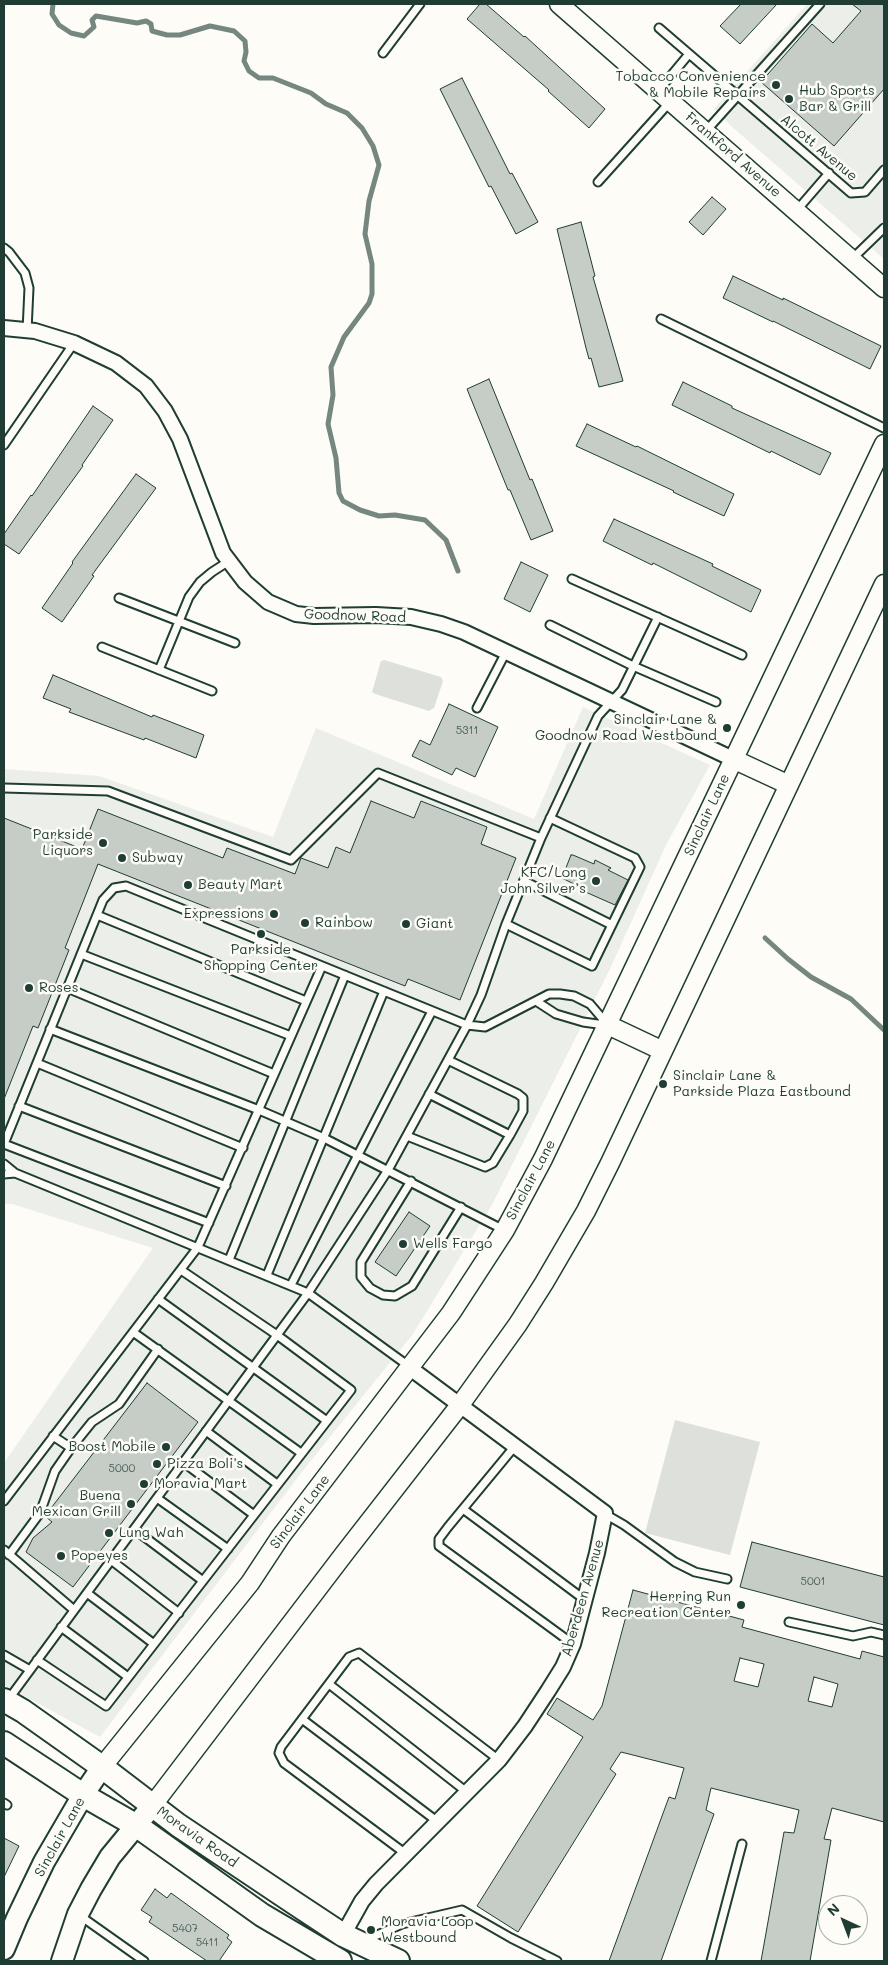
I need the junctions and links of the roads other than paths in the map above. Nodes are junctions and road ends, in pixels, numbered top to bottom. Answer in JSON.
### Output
{"nodes":[{"id":1,"x":420,"y":4,"type":"edge"},
{"id":2,"x":560,"y":4,"type":"edge"},
{"id":3,"x":820,"y":4,"type":"edge"},
{"id":4,"x":659,"y":28,"type":"dead end"},
{"id":5,"x":383,"y":53,"type":"dead end"},
{"id":6,"x":690,"y":54,"type":"junction"},
{"id":7,"x":665,"y":95,"type":"junction"},
{"id":8,"x":738,"y":95,"type":"junction"},
{"id":9,"x":706,"y":132,"type":"junction"},
{"id":10,"x":884,"y":170,"type":"edge"},
{"id":11,"x":829,"y":173,"type":"junction"},
{"id":12,"x":598,"y":182,"type":"dead end"},
{"id":13,"x":796,"y":211,"type":"junction"},
{"id":14,"x":884,"y":228,"type":"edge"},
{"id":15,"x":4,"y":248,"type":"edge"},
{"id":16,"x":852,"y":259,"type":"junction"},
{"id":17,"x":884,"y":288,"type":"edge"},
{"id":18,"x":661,"y":319,"type":"dead end"},
{"id":19,"x":4,"y":328,"type":"edge"},
{"id":20,"x":27,"y":331,"type":"junction"},
{"id":21,"x":74,"y":343,"type":"junction"},
{"id":22,"x":884,"y":428,"type":"edge"},
{"id":23,"x":884,"y":444,"type":"edge"},
{"id":24,"x":4,"y":445,"type":"edge"},
{"id":25,"x":229,"y":561,"type":"junction"},
{"id":26,"x":572,"y":579,"type":"dead end"},
{"id":27,"x":884,"y":584,"type":"edge"},
{"id":28,"x":119,"y":598,"type":"dead end"},
{"id":29,"x":658,"y":617,"type":"junction"},
{"id":30,"x":178,"y":622,"type":"junction"},
{"id":31,"x":550,"y":625,"type":"dead end"},
{"id":32,"x":235,"y":643,"type":"dead end"},
{"id":33,"x":102,"y":647,"type":"dead end"},
{"id":34,"x":506,"y":652,"type":"junction"},
{"id":35,"x":742,"y":656,"type":"dead end"},
{"id":36,"x":633,"y":666,"type":"junction"},
{"id":37,"x":159,"y":670,"type":"junction"},
{"id":38,"x":212,"y":691,"type":"dead end"},
{"id":39,"x":612,"y":702,"type":"junction"},
{"id":40,"x":716,"y":702,"type":"dead end"},
{"id":41,"x":477,"y":708,"type":"dead end"},
{"id":42,"x":733,"y":759,"type":"junction"},
{"id":43,"x":789,"y":785,"type":"junction"},
{"id":44,"x":4,"y":788,"type":"edge"},
{"id":45,"x":550,"y":818,"type":"junction"},
{"id":46,"x":541,"y":838,"type":"junction"},
{"id":47,"x":524,"y":881,"type":"junction"},
{"id":48,"x":96,"y":915,"type":"junction"},
{"id":49,"x":506,"y":924,"type":"junction"},
{"id":50,"x":612,"y":925,"type":"junction"},
{"id":51,"x":81,"y":954,"type":"junction"},
{"id":52,"x":322,"y":966,"type":"junction"},
{"id":53,"x":345,"y":975,"type":"junction"},
{"id":54,"x":67,"y":988,"type":"junction"},
{"id":55,"x":384,"y":991,"type":"junction"},
{"id":56,"x":306,"y":1001,"type":"junction"},
{"id":57,"x":536,"y":1001,"type":"junction"},
{"id":58,"x":432,"y":1011,"type":"junction"},
{"id":59,"x":467,"y":1025,"type":"junction"},
{"id":60,"x":608,"y":1025,"type":"junction"},
{"id":61,"x":50,"y":1029,"type":"junction"},
{"id":62,"x":291,"y":1036,"type":"junction"},
{"id":63,"x":663,"y":1050,"type":"junction"},
{"id":64,"x":448,"y":1060,"type":"junction"},
{"id":65,"x":37,"y":1062,"type":"junction"},
{"id":66,"x":274,"y":1074,"type":"junction"},
{"id":67,"x":429,"y":1094,"type":"junction"},
{"id":68,"x":19,"y":1106,"type":"junction"},
{"id":69,"x":259,"y":1110,"type":"junction"},
{"id":70,"x":286,"y":1122,"type":"junction"},
{"id":71,"x":510,"y":1135,"type":"junction"},
{"id":72,"x":407,"y":1136,"type":"junction"},
{"id":73,"x":324,"y":1138,"type":"junction"},
{"id":74,"x":4,"y":1144,"type":"edge"},
{"id":75,"x":243,"y":1148,"type":"junction"},
{"id":76,"x":358,"y":1155,"type":"junction"},
{"id":77,"x":4,"y":1164,"type":"edge"},
{"id":78,"x":388,"y":1170,"type":"junction"},
{"id":79,"x":15,"y":1173,"type":"junction"},
{"id":80,"x":4,"y":1174,"type":"edge"},
{"id":81,"x":412,"y":1181,"type":"junction"},
{"id":82,"x":226,"y":1186,"type":"junction"},
{"id":83,"x":461,"y":1207,"type":"junction"},
{"id":84,"x":209,"y":1223,"type":"junction"},
{"id":85,"x":505,"y":1230,"type":"junction"},
{"id":86,"x":198,"y":1247,"type":"junction"},
{"id":87,"x":229,"y":1260,"type":"junction"},
{"id":88,"x":181,"y":1270,"type":"junction"},
{"id":89,"x":267,"y":1275,"type":"junction"},
{"id":90,"x":291,"y":1285,"type":"junction"},
{"id":91,"x":308,"y":1293,"type":"junction"},
{"id":92,"x":158,"y":1299,"type":"junction"},
{"id":93,"x":133,"y":1332,"type":"junction"},
{"id":94,"x":276,"y":1335,"type":"junction"},
{"id":95,"x":158,"y":1349,"type":"junction"},
{"id":96,"x":253,"y":1367,"type":"junction"},
{"id":97,"x":410,"y":1368,"type":"junction"},
{"id":98,"x":229,"y":1399,"type":"junction"},
{"id":99,"x":460,"y":1405,"type":"junction"},
{"id":100,"x":327,"y":1421,"type":"junction"},
{"id":101,"x":206,"y":1431,"type":"junction"},
{"id":102,"x":53,"y":1436,"type":"junction"},
{"id":103,"x":515,"y":1446,"type":"junction"},
{"id":104,"x":71,"y":1448,"type":"junction"},
{"id":105,"x":302,"y":1453,"type":"junction"},
{"id":106,"x":183,"y":1462,"type":"junction"},
{"id":107,"x":277,"y":1484,"type":"junction"},
{"id":108,"x":157,"y":1498,"type":"junction"},
{"id":109,"x":4,"y":1501,"type":"edge"},
{"id":110,"x":463,"y":1509,"type":"junction"},
{"id":111,"x":605,"y":1513,"type":"junction"},
{"id":112,"x":254,"y":1515,"type":"junction"},
{"id":113,"x":134,"y":1528,"type":"junction"},
{"id":114,"x":228,"y":1549,"type":"junction"},
{"id":115,"x":6,"y":1552,"type":"edge"},
{"id":116,"x":111,"y":1560,"type":"junction"},
{"id":117,"x":727,"y":1579,"type":"dead end"},
{"id":118,"x":203,"y":1581,"type":"junction"},
{"id":119,"x":87,"y":1593,"type":"junction"},
{"id":120,"x":585,"y":1600,"type":"junction"},
{"id":121,"x":74,"y":1610,"type":"junction"},
{"id":122,"x":178,"y":1613,"type":"junction"},
{"id":123,"x":789,"y":1622,"type":"dead end"},
{"id":124,"x":62,"y":1627,"type":"junction"},
{"id":125,"x":884,"y":1635,"type":"edge"},
{"id":126,"x":154,"y":1644,"type":"junction"},
{"id":127,"x":573,"y":1644,"type":"junction"},
{"id":128,"x":4,"y":1655,"type":"edge"},
{"id":129,"x":37,"y":1660,"type":"junction"},
{"id":130,"x":30,"y":1670,"type":"junction"},
{"id":131,"x":128,"y":1677,"type":"junction"},
{"id":132,"x":329,"y":1684,"type":"junction"},
{"id":133,"x":5,"y":1700,"type":"edge"},
{"id":134,"x":302,"y":1719,"type":"junction"},
{"id":135,"x":4,"y":1742,"type":"edge"},
{"id":136,"x":499,"y":1760,"type":"junction"},
{"id":137,"x":102,"y":1767,"type":"junction"},
{"id":138,"x":468,"y":1792,"type":"junction"},
{"id":139,"x":83,"y":1794,"type":"junction"},
{"id":140,"x":152,"y":1806,"type":"junction"},
{"id":141,"x":438,"y":1822,"type":"junction"},
{"id":142,"x":137,"y":1826,"type":"junction"},
{"id":143,"x":742,"y":1844,"type":"dead end"},
{"id":144,"x":406,"y":1854,"type":"junction"},
{"id":145,"x":78,"y":1914,"type":"junction"},
{"id":146,"x":351,"y":1939,"type":"junction"},
{"id":147,"x":4,"y":1949,"type":"edge"},
{"id":148,"x":334,"y":1960,"type":"edge"},
{"id":149,"x":62,"y":1961,"type":"edge"},
{"id":150,"x":144,"y":1961,"type":"edge"},
{"id":151,"x":398,"y":1961,"type":"edge"},
{"id":152,"x":557,"y":1961,"type":"edge"},
{"id":153,"x":711,"y":1961,"type":"edge"}],
"edges":[{"from":1,"to":5,"type":"lane"},
{"from":2,"to":7,"type":"street","name":"Frankford Avenue"},
{"from":3,"to":8,"type":"lane"},
{"from":4,"to":6,"type":"lane","name":"Alcott Avenue"},
{"from":6,"to":7,"type":"lane"},
{"from":6,"to":8,"type":"lane","name":"Alcott Avenue"},
{"from":7,"to":9,"type":"street","name":"Frankford Avenue"},
{"from":7,"to":12,"type":"lane"},
{"from":8,"to":9,"type":"lane"},
{"from":8,"to":11,"type":"lane","name":"Alcott Avenue"},
{"from":9,"to":13,"type":"street","name":"Frankford Avenue"},
{"from":10,"to":11,"type":"lane","name":"Alcott Avenue"},
{"from":11,"to":13,"type":"lane"},
{"from":13,"to":16,"type":"street","name":"Frankford Avenue"},
{"from":14,"to":16,"type":"lane"},
{"from":15,"to":20,"type":"lane"},
{"from":16,"to":17,"type":"street","name":"Frankford Avenue"},
{"from":18,"to":22,"type":"lane"},
{"from":19,"to":20,"type":"street","name":"Goodnow Road"},
{"from":20,"to":21,"type":"street","name":"Goodnow Road"},
{"from":21,"to":24,"type":"lane"},
{"from":21,"to":25,"type":"street","name":"Goodnow Road"},
{"from":23,"to":42,"type":"street","name":"Sinclair Lane"},
{"from":25,"to":30,"type":"lane"},
{"from":25,"to":34,"type":"street","name":"Goodnow Road"},
{"from":26,"to":29,"type":"lane"},
{"from":27,"to":43,"type":"street"},
{"from":28,"to":30,"type":"lane"},
{"from":29,"to":35,"type":"lane"},
{"from":29,"to":36,"type":"lane"},
{"from":30,"to":32,"type":"lane"},
{"from":30,"to":37,"type":"lane"},
{"from":31,"to":36,"type":"lane"},
{"from":33,"to":37,"type":"lane"},
{"from":34,"to":39,"type":"street","name":"Goodnow Road"},
{"from":34,"to":41,"type":"lane"},
{"from":36,"to":39,"type":"lane"},
{"from":36,"to":40,"type":"lane"},
{"from":37,"to":38,"type":"lane"},
{"from":39,"to":42,"type":"street","name":"Goodnow Road"},
{"from":39,"to":45,"type":"lane"},
{"from":42,"to":43,"type":"street"},
{"from":42,"to":60,"type":"street","name":"Sinclair Lane"},
{"from":43,"to":63,"type":"street"},
{"from":44,"to":46,"type":"lane"},
{"from":45,"to":46,"type":"lane"},
{"from":45,"to":50,"type":"lane"},
{"from":46,"to":47,"type":"lane"},
{"from":47,"to":49,"type":"lane"},
{"from":47,"to":50,"type":"lane"},
{"from":48,"to":51,"type":"lane"},
{"from":48,"to":52,"type":"lane"},
{"from":48,"to":56,"type":"lane"},
{"from":49,"to":50,"type":"lane"},
{"from":49,"to":59,"type":"lane"},
{"from":51,"to":54,"type":"lane"},
{"from":51,"to":62,"type":"lane"},
{"from":52,"to":53,"type":"lane"},
{"from":52,"to":56,"type":"lane"},
{"from":53,"to":55,"type":"lane"},
{"from":53,"to":70,"type":"lane"},
{"from":54,"to":61,"type":"lane"},
{"from":54,"to":66,"type":"lane"},
{"from":55,"to":58,"type":"lane"},
{"from":55,"to":73,"type":"lane"},
{"from":56,"to":62,"type":"lane"},
{"from":57,"to":59,"type":"lane"},
{"from":57,"to":60,"type":"lane"},
{"from":57,"to":60,"type":"lane"},
{"from":58,"to":59,"type":"lane"},
{"from":58,"to":76,"type":"lane"},
{"from":59,"to":64,"type":"lane"},
{"from":60,"to":63,"type":"street"},
{"from":60,"to":85,"type":"street","name":"Sinclair Lane"},
{"from":61,"to":65,"type":"lane"},
{"from":61,"to":69,"type":"lane"},
{"from":62,"to":66,"type":"lane"},
{"from":63,"to":99,"type":"street"},
{"from":64,"to":67,"type":"lane"},
{"from":64,"to":71,"type":"lane"},
{"from":65,"to":68,"type":"lane"},
{"from":65,"to":75,"type":"lane"},
{"from":66,"to":69,"type":"lane"},
{"from":67,"to":71,"type":"lane"},
{"from":67,"to":72,"type":"lane"},
{"from":68,"to":74,"type":"lane"},
{"from":68,"to":82,"type":"lane"},
{"from":69,"to":70,"type":"lane"},
{"from":69,"to":75,"type":"lane"},
{"from":70,"to":73,"type":"lane"},
{"from":70,"to":87,"type":"lane"},
{"from":71,"to":72,"type":"lane"},
{"from":72,"to":78,"type":"lane"},
{"from":73,"to":76,"type":"lane"},
{"from":73,"to":89,"type":"lane"},
{"from":74,"to":84,"type":"lane"},
{"from":75,"to":82,"type":"lane"},
{"from":76,"to":78,"type":"lane"},
{"from":76,"to":90,"type":"lane"},
{"from":77,"to":79,"type":"lane"},
{"from":78,"to":81,"type":"lane"},
{"from":78,"to":91,"type":"lane"},
{"from":79,"to":80,"type":"lane"},
{"from":79,"to":86,"type":"lane"},
{"from":81,"to":83,"type":"lane"},
{"from":81,"to":83,"type":"lane"},
{"from":82,"to":84,"type":"lane"},
{"from":83,"to":85,"type":"lane"},
{"from":84,"to":86,"type":"lane"},
{"from":85,"to":97,"type":"street","name":"Sinclair Lane"},
{"from":86,"to":87,"type":"lane"},
{"from":86,"to":88,"type":"lane"},
{"from":87,"to":89,"type":"lane"},
{"from":88,"to":92,"type":"lane"},
{"from":88,"to":94,"type":"lane"},
{"from":89,"to":90,"type":"lane"},
{"from":90,"to":91,"type":"lane"},
{"from":91,"to":94,"type":"lane"},
{"from":91,"to":97,"type":"lane"},
{"from":92,"to":93,"type":"lane"},
{"from":92,"to":96,"type":"lane"},
{"from":93,"to":95,"type":"lane"},
{"from":93,"to":102,"type":"lane"},
{"from":94,"to":96,"type":"lane"},
{"from":94,"to":100,"type":"lane"},
{"from":95,"to":98,"type":"lane"},
{"from":95,"to":104,"type":"lane"},
{"from":96,"to":98,"type":"lane"},
{"from":96,"to":100,"type":"lane"},
{"from":97,"to":99,"type":"street"},
{"from":97,"to":137,"type":"street","name":"Sinclair Lane"},
{"from":98,"to":101,"type":"lane"},
{"from":98,"to":105,"type":"lane"},
{"from":99,"to":103,"type":"street"},
{"from":99,"to":140,"type":"street"},
{"from":100,"to":105,"type":"lane"},
{"from":101,"to":106,"type":"lane"},
{"from":101,"to":107,"type":"lane"},
{"from":102,"to":104,"type":"lane"},
{"from":102,"to":109,"type":"lane"},
{"from":103,"to":110,"type":"lane"},
{"from":103,"to":111,"type":"street"},
{"from":104,"to":115,"type":"lane"},
{"from":105,"to":107,"type":"lane"},
{"from":106,"to":108,"type":"lane"},
{"from":106,"to":112,"type":"lane"},
{"from":107,"to":112,"type":"lane"},
{"from":108,"to":113,"type":"lane"},
{"from":108,"to":114,"type":"lane"},
{"from":110,"to":120,"type":"lane"},
{"from":110,"to":127,"type":"lane"},
{"from":111,"to":117,"type":"lane"},
{"from":111,"to":120,"type":"street","name":"Aberdeen Avenue"},
{"from":112,"to":114,"type":"lane"},
{"from":113,"to":116,"type":"lane"},
{"from":113,"to":118,"type":"lane"},
{"from":114,"to":118,"type":"lane"},
{"from":115,"to":121,"type":"lane"},
{"from":116,"to":119,"type":"lane"},
{"from":116,"to":122,"type":"lane"},
{"from":118,"to":122,"type":"lane"},
{"from":119,"to":121,"type":"lane"},
{"from":119,"to":126,"type":"lane"},
{"from":120,"to":127,"type":"street","name":"Aberdeen Avenue"},
{"from":121,"to":124,"type":"lane"},
{"from":122,"to":126,"type":"lane"},
{"from":123,"to":125,"type":"lane"},
{"from":124,"to":129,"type":"lane"},
{"from":124,"to":131,"type":"lane"},
{"from":126,"to":131,"type":"lane"},
{"from":127,"to":136,"type":"street","name":"Aberdeen Avenue"},
{"from":128,"to":130,"type":"lane"},
{"from":129,"to":130,"type":"lane"},
{"from":129,"to":131,"type":"lane"},
{"from":130,"to":133,"type":"lane"},
{"from":132,"to":134,"type":"lane"},
{"from":132,"to":136,"type":"lane"},
{"from":132,"to":138,"type":"lane"},
{"from":133,"to":137,"type":"main road","name":"Moravia Road"},
{"from":134,"to":141,"type":"lane"},
{"from":134,"to":144,"type":"lane"},
{"from":135,"to":139,"type":"main road","name":"Moravia Road"},
{"from":136,"to":138,"type":"street","name":"Aberdeen Avenue"},
{"from":137,"to":139,"type":"main road","name":"Sinclair Lane"},
{"from":137,"to":140,"type":"main road","name":"Moravia Road"},
{"from":138,"to":141,"type":"street","name":"Aberdeen Avenue"},
{"from":139,"to":142,"type":"main road","name":"Moravia Road"},
{"from":139,"to":147,"type":"main road","name":"Sinclair Lane"},
{"from":140,"to":142,"type":"main road"},
{"from":140,"to":146,"type":"main road","name":"Moravia Road"},
{"from":141,"to":144,"type":"street","name":"Aberdeen Avenue"},
{"from":142,"to":145,"type":"main road"},
{"from":142,"to":148,"type":"main road","name":"Moravia Road"},
{"from":143,"to":153,"type":"lane"},
{"from":144,"to":146,"type":"street","name":"Aberdeen Avenue"},
{"from":145,"to":149,"type":"main road"},
{"from":145,"to":150,"type":"lane"},
{"from":146,"to":151,"type":"main road","name":"Moravia Road"},
{"from":146,"to":152,"type":"lane"}]}
